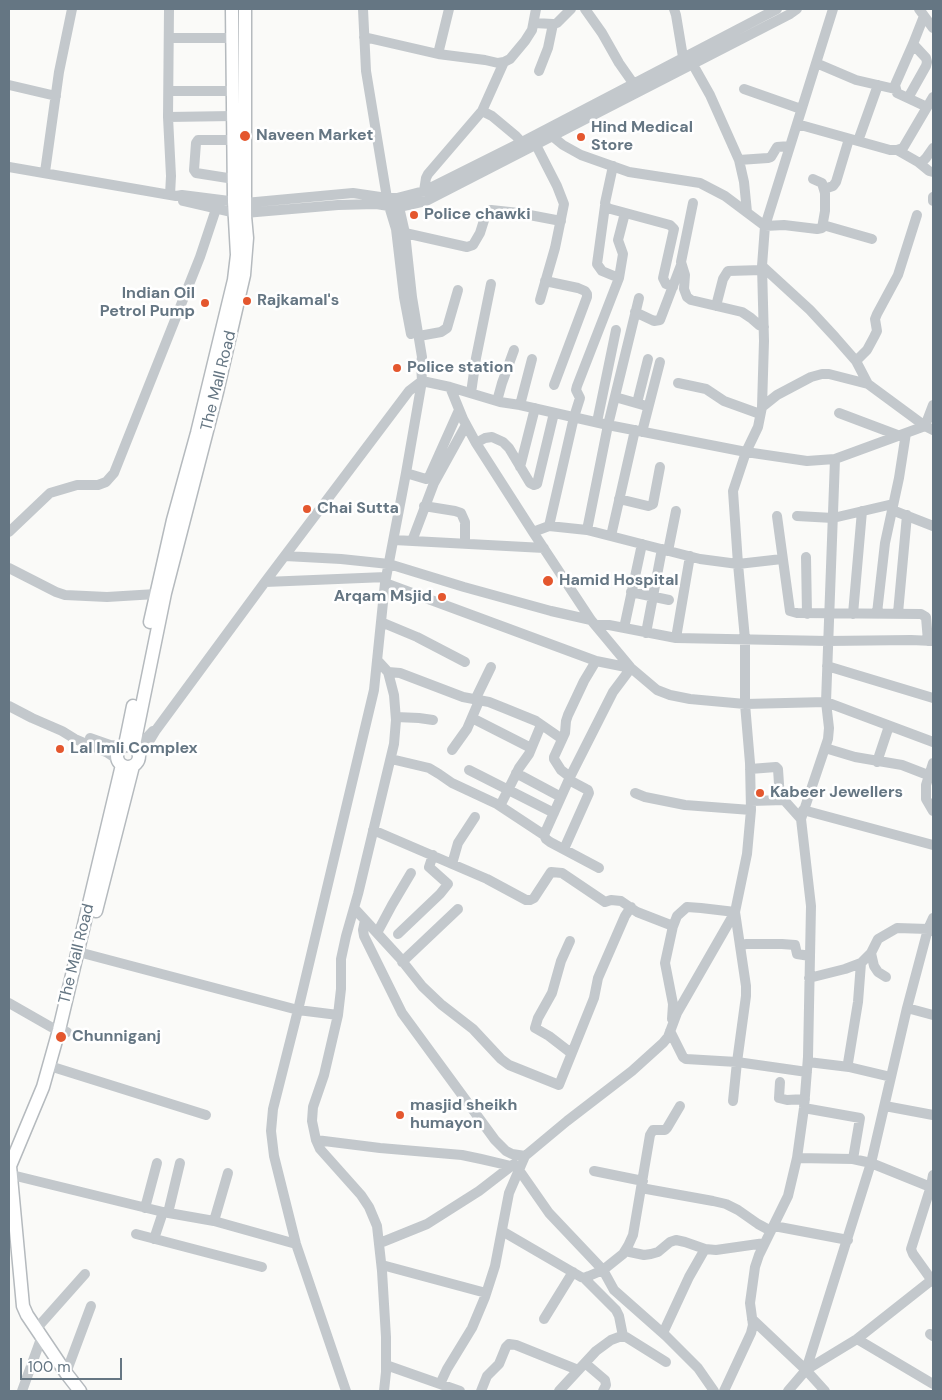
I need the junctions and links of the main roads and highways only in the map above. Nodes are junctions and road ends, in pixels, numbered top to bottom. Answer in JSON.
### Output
{"nodes":[{"id":1,"x":232,"y":9,"type":"edge"},
{"id":2,"x":245,"y":9,"type":"edge"},
{"id":3,"x":240,"y":208,"type":"junction"},
{"id":4,"x":129,"y":754,"type":"junction"},
{"id":5,"x":63,"y":1031,"type":"junction"},
{"id":6,"x":13,"y":1170,"type":"edge"},
{"id":7,"x":80,"y":1391,"type":"edge"}],
"edges":[{"from":1,"to":3,"type":"main road","name":"The Mall Road"},
{"from":2,"to":3,"type":"main road","name":"The Mall Road"},
{"from":3,"to":4,"type":"main road","name":"The Mall Road"},
{"from":4,"to":5,"type":"main road","name":"The Mall Road"},
{"from":4,"to":5,"type":"main road","name":"The Mall Road"},
{"from":5,"to":6,"type":"main road","name":"The Mall Road"},
{"from":5,"to":6,"type":"main road","name":"The Mall Road"},
{"from":6,"to":7,"type":"main road","name":"The Mall Road"}]}
